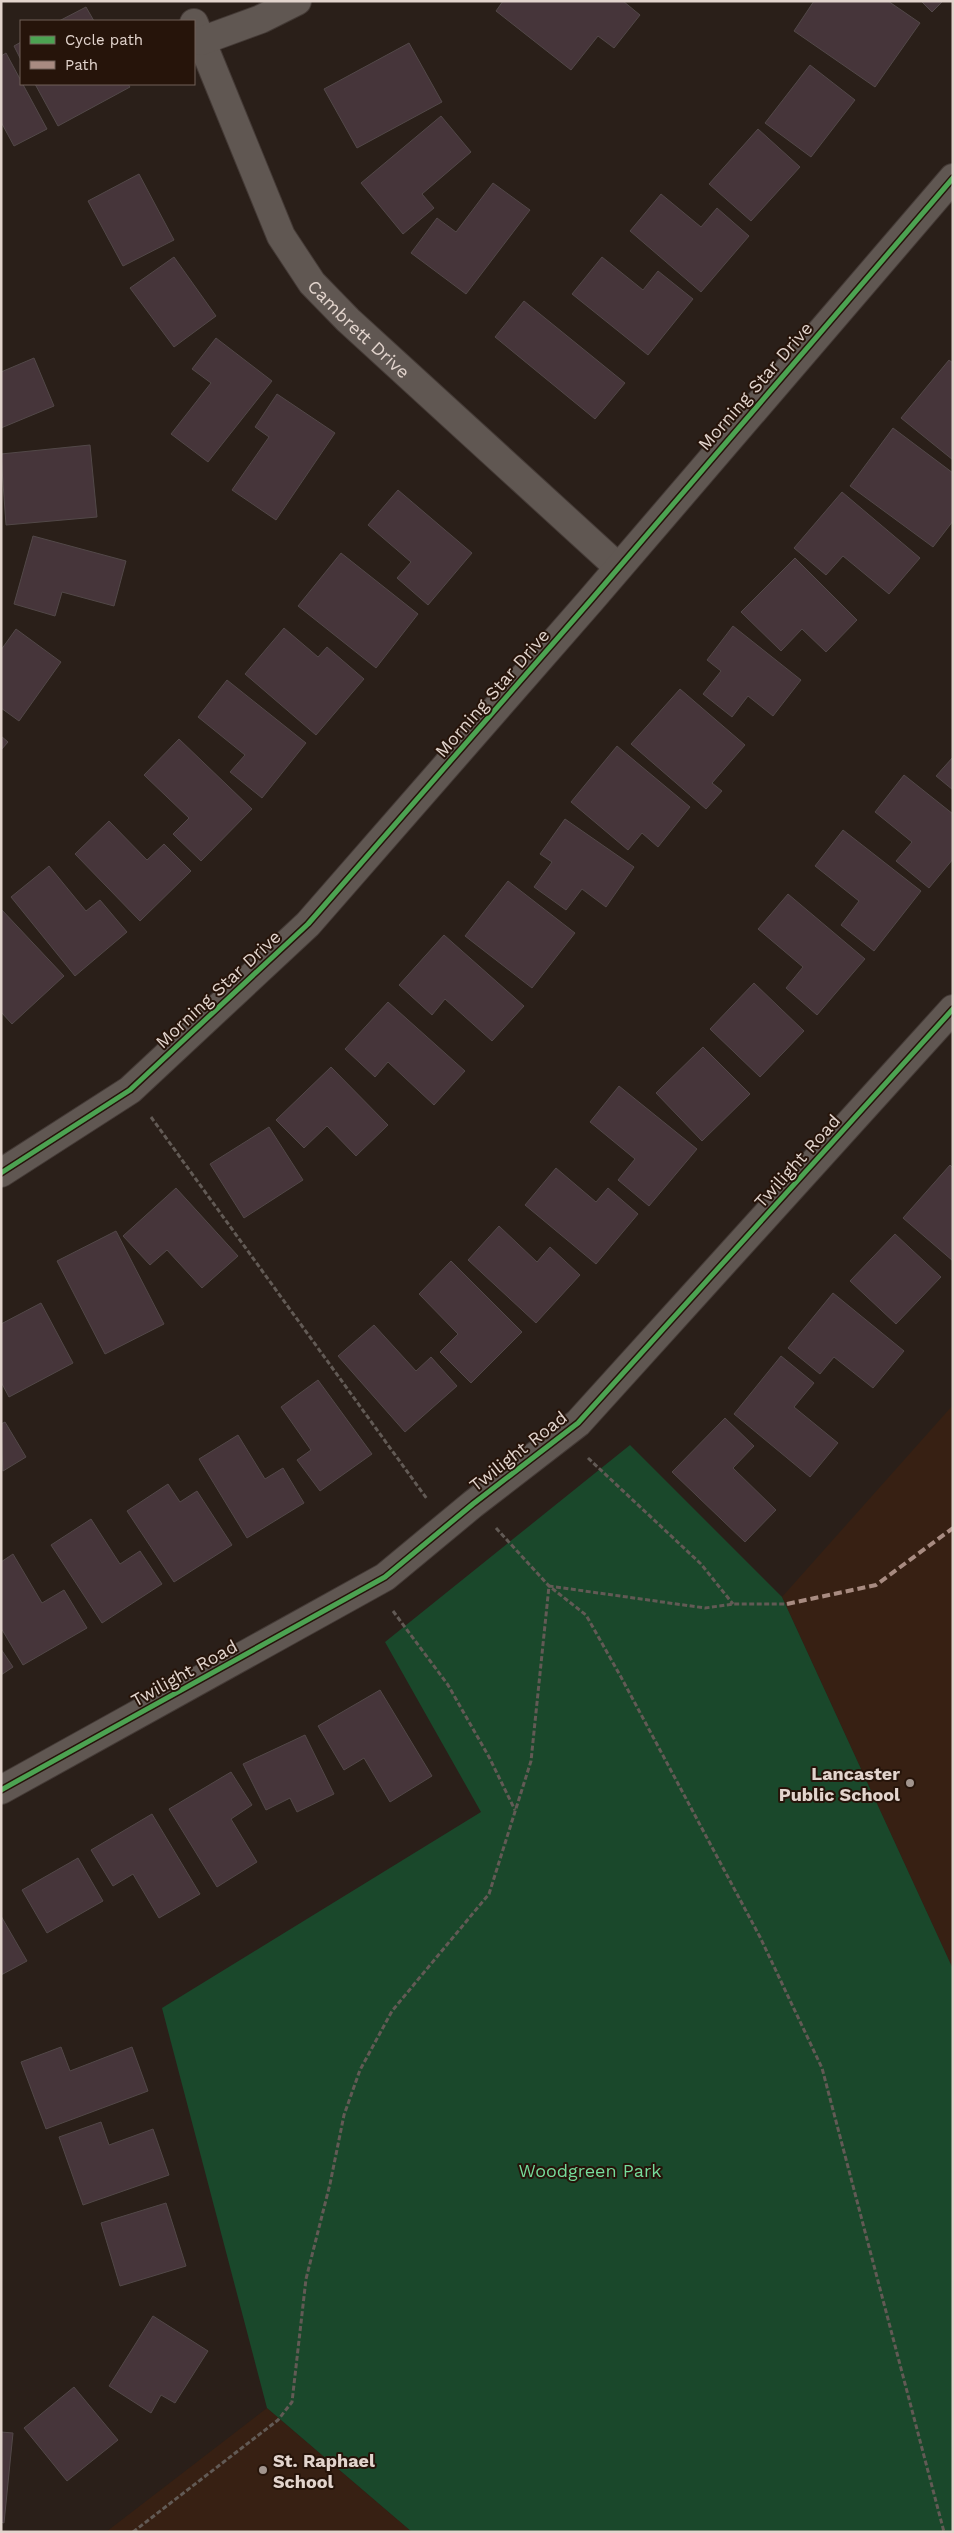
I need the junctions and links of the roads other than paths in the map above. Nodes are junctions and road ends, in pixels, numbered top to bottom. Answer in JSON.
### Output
{"nodes":[{"id":1,"x":184,"y":1,"type":"edge"},
{"id":2,"x":296,"y":1,"type":"edge"},
{"id":3,"x":192,"y":20,"type":"edge"},
{"id":4,"x":196,"y":28,"type":"edge"},
{"id":5,"x":953,"y":178,"type":"edge"},
{"id":6,"x":618,"y":567,"type":"junction"},
{"id":7,"x":953,"y":1010,"type":"edge"},
{"id":8,"x":1,"y":1173,"type":"edge"},
{"id":9,"x":1,"y":1790,"type":"edge"}],
"edges":[{"from":1,"to":3,"type":"street","name":"Cambrett Drive"},
{"from":2,"to":4,"type":"street"},
{"from":4,"to":6,"type":"street","name":"Cambrett Drive"},
{"from":5,"to":6,"type":"street","name":"Morning Star Drive"},
{"from":6,"to":8,"type":"street","name":"Morning Star Drive"},
{"from":7,"to":9,"type":"street","name":"Twilight Road"}]}
